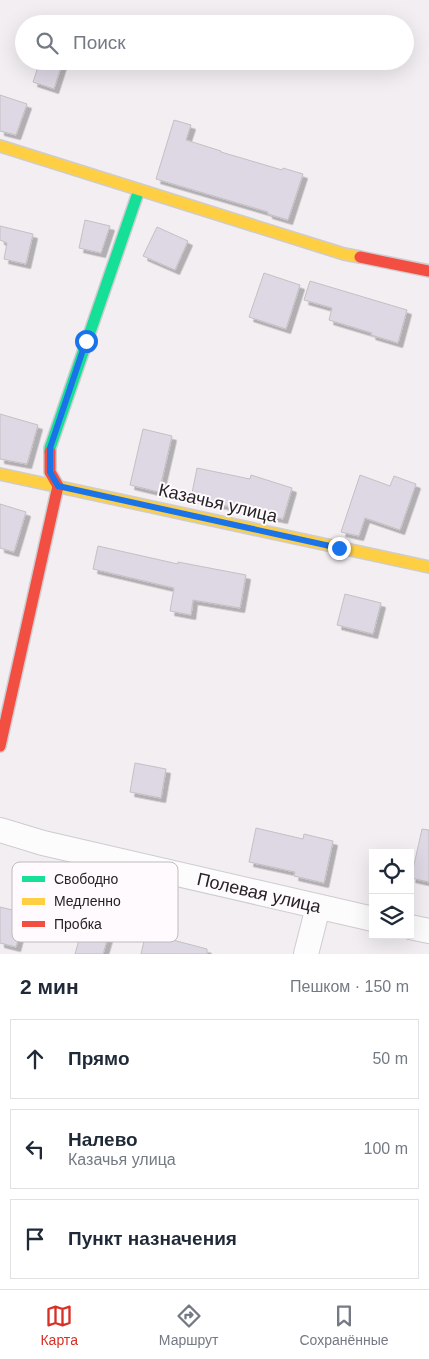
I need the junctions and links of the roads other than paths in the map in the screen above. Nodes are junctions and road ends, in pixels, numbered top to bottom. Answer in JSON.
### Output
{"nodes":[{"id":1,"x":0,"y":146,"type":"edge"},
{"id":2,"x":139,"y":190,"type":"junction"},
{"id":3,"x":429,"y":271,"type":"edge"},
{"id":4,"x":0,"y":474,"type":"edge"},
{"id":5,"x":58,"y":486,"type":"junction"},
{"id":6,"x":429,"y":566,"type":"edge"},
{"id":7,"x":0,"y":746,"type":"edge"},
{"id":8,"x":0,"y":830,"type":"edge"},
{"id":9,"x":125,"y":862,"type":"edge"},
{"id":10,"x":178,"y":874,"type":"edge"},
{"id":11,"x":318,"y":907,"type":"junction"},
{"id":12,"x":369,"y":918,"type":"edge"},
{"id":13,"x":414,"y":928,"type":"edge"},
{"id":14,"x":429,"y":931,"type":"edge"},
{"id":15,"x":306,"y":954,"type":"edge"}],
"edges":[{"from":1,"to":2,"type":"street"},
{"from":2,"to":3,"type":"street"},
{"from":2,"to":5,"type":"street"},
{"from":4,"to":5,"type":"street","name":"Казачья улица"},
{"from":5,"to":6,"type":"street","name":"Казачья улица"},
{"from":5,"to":7,"type":"street"},
{"from":8,"to":9,"type":"street","name":"Полевая улица"},
{"from":10,"to":11,"type":"street","name":"Полевая улица"},
{"from":11,"to":12,"type":"street","name":"Полевая улица"},
{"from":11,"to":15,"type":"street"},
{"from":13,"to":14,"type":"street"}]}
